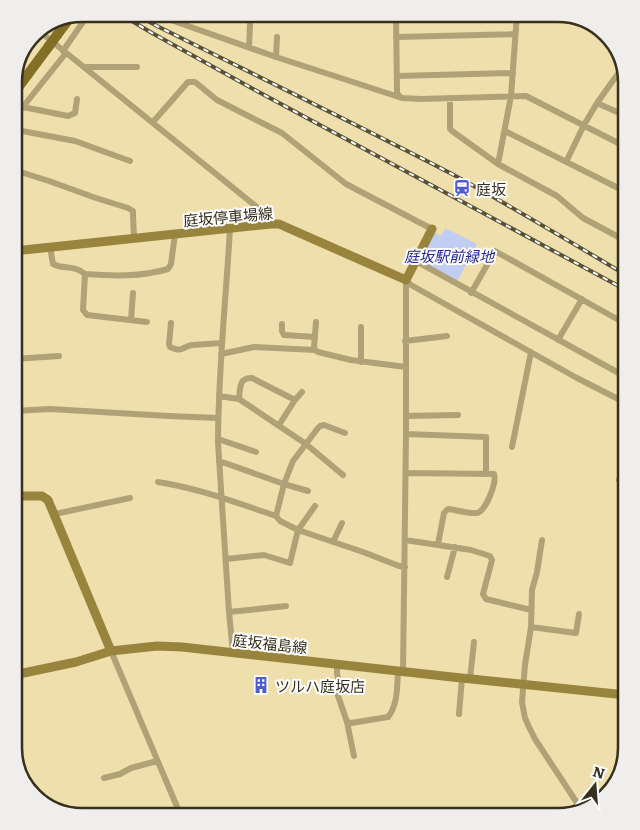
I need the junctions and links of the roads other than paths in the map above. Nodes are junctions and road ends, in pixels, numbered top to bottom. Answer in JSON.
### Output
{"nodes":[{"id":1,"x":84,"y":22,"type":"edge"},
{"id":2,"x":178,"y":22,"type":"edge"},
{"id":3,"x":396,"y":23,"type":"edge"},
{"id":4,"x":516,"y":23,"type":"edge"},
{"id":5,"x":250,"y":25,"type":"dead end"},
{"id":6,"x":64,"y":26,"type":"edge"},
{"id":7,"x":515,"y":34,"type":"junction"},
{"id":8,"x":45,"y":36,"type":"edge"},
{"id":9,"x":277,"y":37,"type":"dead end"},
{"id":10,"x":396,"y":37,"type":"junction"},
{"id":11,"x":249,"y":47,"type":"junction"},
{"id":12,"x":65,"y":52,"type":"junction"},
{"id":13,"x":276,"y":57,"type":"junction"},
{"id":14,"x":84,"y":67,"type":"junction"},
{"id":15,"x":137,"y":67,"type":"dead end"},
{"id":16,"x":512,"y":73,"type":"junction"},
{"id":17,"x":617,"y":75,"type":"edge"},
{"id":18,"x":397,"y":76,"type":"junction"},
{"id":19,"x":23,"y":82,"type":"edge"},
{"id":20,"x":511,"y":96,"type":"junction"},
{"id":21,"x":402,"y":98,"type":"junction"},
{"id":22,"x":450,"y":98,"type":"junction"},
{"id":23,"x":77,"y":99,"type":"dead end"},
{"id":24,"x":597,"y":103,"type":"junction"},
{"id":25,"x":23,"y":107,"type":"joint"},
{"id":26,"x":618,"y":112,"type":"edge"},
{"id":27,"x":153,"y":122,"type":"junction"},
{"id":28,"x":584,"y":125,"type":"junction"},
{"id":29,"x":23,"y":130,"type":"edge"},
{"id":30,"x":505,"y":131,"type":"junction"},
{"id":31,"x":618,"y":143,"type":"edge"},
{"id":32,"x":130,"y":161,"type":"dead end"},
{"id":33,"x":566,"y":162,"type":"junction"},
{"id":34,"x":498,"y":164,"type":"junction"},
{"id":35,"x":23,"y":173,"type":"edge"},
{"id":36,"x":618,"y":188,"type":"edge"},
{"id":37,"x":271,"y":224,"type":"junction"},
{"id":38,"x":230,"y":228,"type":"junction"},
{"id":39,"x":432,"y":229,"type":"joint"},
{"id":40,"x":175,"y":234,"type":"junction"},
{"id":41,"x":618,"y":237,"type":"edge"},
{"id":42,"x":134,"y":238,"type":"junction"},
{"id":43,"x":50,"y":247,"type":"junction"},
{"id":44,"x":23,"y":250,"type":"edge"},
{"id":45,"x":416,"y":261,"type":"junction"},
{"id":46,"x":85,"y":274,"type":"junction"},
{"id":47,"x":406,"y":280,"type":"junction"},
{"id":48,"x":132,"y":293,"type":"dead end"},
{"id":49,"x":471,"y":293,"type":"junction"},
{"id":50,"x":582,"y":299,"type":"junction"},
{"id":51,"x":618,"y":319,"type":"edge"},
{"id":52,"x":130,"y":320,"type":"junction"},
{"id":53,"x":147,"y":322,"type":"dead end"},
{"id":54,"x":171,"y":322,"type":"dead end"},
{"id":55,"x":316,"y":322,"type":"dead end"},
{"id":56,"x":282,"y":324,"type":"dead end"},
{"id":57,"x":361,"y":327,"type":"dead end"},
{"id":58,"x":447,"y":336,"type":"dead end"},
{"id":59,"x":315,"y":337,"type":"junction"},
{"id":60,"x":405,"y":340,"type":"junction"},
{"id":61,"x":558,"y":340,"type":"junction"},
{"id":62,"x":222,"y":343,"type":"junction"},
{"id":63,"x":315,"y":350,"type":"junction"},
{"id":64,"x":531,"y":352,"type":"junction"},
{"id":65,"x":221,"y":354,"type":"junction"},
{"id":66,"x":59,"y":356,"type":"dead end"},
{"id":67,"x":23,"y":358,"type":"edge"},
{"id":68,"x":361,"y":362,"type":"junction"},
{"id":69,"x":406,"y":367,"type":"junction"},
{"id":70,"x":618,"y":373,"type":"edge"},
{"id":71,"x":302,"y":392,"type":"dead end"},
{"id":72,"x":219,"y":396,"type":"junction"},
{"id":73,"x":239,"y":399,"type":"junction"},
{"id":74,"x":618,"y":399,"type":"edge"},
{"id":75,"x":295,"y":400,"type":"junction"},
{"id":76,"x":23,"y":411,"type":"edge"},
{"id":77,"x":458,"y":414,"type":"dead end"},
{"id":78,"x":406,"y":416,"type":"junction"},
{"id":79,"x":218,"y":418,"type":"junction"},
{"id":80,"x":279,"y":425,"type":"junction"},
{"id":81,"x":345,"y":432,"type":"dead end"},
{"id":82,"x":406,"y":434,"type":"junction"},
{"id":83,"x":218,"y":439,"type":"junction"},
{"id":84,"x":306,"y":444,"type":"junction"},
{"id":85,"x":512,"y":447,"type":"dead end"},
{"id":86,"x":256,"y":452,"type":"dead end"},
{"id":87,"x":219,"y":462,"type":"junction"},
{"id":88,"x":406,"y":473,"type":"junction"},
{"id":89,"x":486,"y":474,"type":"junction"},
{"id":90,"x":343,"y":475,"type":"dead end"},
{"id":91,"x":158,"y":482,"type":"dead end"},
{"id":92,"x":284,"y":484,"type":"junction"},
{"id":93,"x":308,"y":491,"type":"dead end"},
{"id":94,"x":222,"y":497,"type":"junction"},
{"id":95,"x":22,"y":498,"type":"edge"},
{"id":96,"x":130,"y":498,"type":"dead end"},
{"id":97,"x":315,"y":506,"type":"dead end"},
{"id":98,"x":55,"y":514,"type":"junction"},
{"id":99,"x":276,"y":516,"type":"junction"},
{"id":100,"x":342,"y":523,"type":"dead end"},
{"id":101,"x":298,"y":530,"type":"junction"},
{"id":102,"x":405,"y":540,"type":"junction"},
{"id":103,"x":542,"y":540,"type":"dead end"},
{"id":104,"x":333,"y":542,"type":"junction"},
{"id":105,"x":438,"y":544,"type":"junction"},
{"id":106,"x":455,"y":547,"type":"junction"},
{"id":107,"x":226,"y":559,"type":"junction"},
{"id":108,"x":405,"y":567,"type":"junction"},
{"id":109,"x":447,"y":577,"type":"dead end"},
{"id":110,"x":286,"y":606,"type":"dead end"},
{"id":111,"x":531,"y":610,"type":"junction"},
{"id":112,"x":229,"y":612,"type":"junction"},
{"id":113,"x":579,"y":614,"type":"dead end"},
{"id":114,"x":531,"y":627,"type":"junction"},
{"id":115,"x":474,"y":642,"type":"dead end"},
{"id":116,"x":111,"y":651,"type":"junction"},
{"id":117,"x":233,"y":652,"type":"junction"},
{"id":118,"x":337,"y":664,"type":"junction"},
{"id":119,"x":401,"y":672,"type":"junction"},
{"id":120,"x":22,"y":673,"type":"edge"},
{"id":121,"x":466,"y":679,"type":"junction"},
{"id":122,"x":523,"y":685,"type":"junction"},
{"id":123,"x":618,"y":694,"type":"edge"},
{"id":124,"x":458,"y":714,"type":"dead end"},
{"id":125,"x":347,"y":722,"type":"junction"},
{"id":126,"x":354,"y":756,"type":"dead end"},
{"id":127,"x":157,"y":761,"type":"junction"},
{"id":128,"x":104,"y":778,"type":"dead end"},
{"id":129,"x":578,"y":804,"type":"edge"},
{"id":130,"x":177,"y":808,"type":"edge"}],
"edges":[{"from":1,"to":12,"type":"street"},
{"from":2,"to":11,"type":"street"},
{"from":3,"to":10,"type":"street"},
{"from":4,"to":7,"type":"street"},
{"from":5,"to":11,"type":"street"},
{"from":6,"to":19,"type":"main road","bridge":true},
{"from":7,"to":10,"type":"street"},
{"from":7,"to":16,"type":"street"},
{"from":8,"to":12,"type":"street"},
{"from":9,"to":13,"type":"street"},
{"from":10,"to":18,"type":"street"},
{"from":11,"to":13,"type":"street"},
{"from":12,"to":14,"type":"street"},
{"from":12,"to":25,"type":"street"},
{"from":13,"to":21,"type":"street"},
{"from":14,"to":15,"type":"street"},
{"from":14,"to":27,"type":"street"},
{"from":16,"to":18,"type":"street"},
{"from":16,"to":20,"type":"street"},
{"from":17,"to":24,"type":"street"},
{"from":18,"to":21,"type":"street"},
{"from":20,"to":22,"type":"street"},
{"from":20,"to":28,"type":"street"},
{"from":20,"to":30,"type":"street"},
{"from":21,"to":22,"type":"street"},
{"from":22,"to":34,"type":"street"},
{"from":23,"to":25,"type":"street"},
{"from":24,"to":26,"type":"street"},
{"from":24,"to":28,"type":"street"},
{"from":27,"to":37,"type":"street"},
{"from":27,"to":39,"type":"street"},
{"from":28,"to":31,"type":"street"},
{"from":28,"to":33,"type":"street"},
{"from":29,"to":32,"type":"street"},
{"from":30,"to":33,"type":"street"},
{"from":30,"to":34,"type":"street"},
{"from":33,"to":36,"type":"street"},
{"from":34,"to":41,"type":"street"},
{"from":35,"to":42,"type":"street"},
{"from":37,"to":38,"type":"main road","name":"庭坂停車場線"},
{"from":37,"to":47,"type":"main road","name":"庭坂停車場線"},
{"from":38,"to":40,"type":"main road","name":"庭坂停車場線"},
{"from":38,"to":62,"type":"street"},
{"from":39,"to":45,"type":"main road"},
{"from":40,"to":42,"type":"main road","name":"庭坂停車場線"},
{"from":40,"to":46,"type":"street"},
{"from":42,"to":43,"type":"main road","name":"庭坂停車場線"},
{"from":43,"to":44,"type":"main road","name":"庭坂停車場線"},
{"from":43,"to":46,"type":"street"},
{"from":45,"to":47,"type":"main road"},
{"from":45,"to":49,"type":"street"},
{"from":46,"to":52,"type":"street"},
{"from":47,"to":60,"type":"street"},
{"from":47,"to":64,"type":"street"},
{"from":48,"to":52,"type":"street"},
{"from":49,"to":50,"type":"street"},
{"from":49,"to":61,"type":"street"},
{"from":50,"to":51,"type":"street"},
{"from":50,"to":61,"type":"street"},
{"from":52,"to":53,"type":"street"},
{"from":54,"to":62,"type":"street"},
{"from":55,"to":59,"type":"street"},
{"from":56,"to":59,"type":"street"},
{"from":57,"to":68,"type":"street"},
{"from":58,"to":60,"type":"street"},
{"from":59,"to":63,"type":"street"},
{"from":60,"to":69,"type":"street"},
{"from":61,"to":70,"type":"street"},
{"from":62,"to":65,"type":"street"},
{"from":63,"to":65,"type":"street"},
{"from":63,"to":68,"type":"street"},
{"from":64,"to":74,"type":"street"},
{"from":64,"to":85,"type":"street"},
{"from":65,"to":72,"type":"street"},
{"from":66,"to":67,"type":"street"},
{"from":68,"to":69,"type":"street"},
{"from":69,"to":78,"type":"street"},
{"from":71,"to":75,"type":"street"},
{"from":72,"to":73,"type":"street"},
{"from":72,"to":79,"type":"street"},
{"from":73,"to":75,"type":"street"},
{"from":73,"to":80,"type":"street"},
{"from":75,"to":80,"type":"street"},
{"from":76,"to":79,"type":"street"},
{"from":77,"to":78,"type":"street"},
{"from":78,"to":82,"type":"street"},
{"from":79,"to":83,"type":"street"},
{"from":80,"to":84,"type":"street"},
{"from":81,"to":84,"type":"street"},
{"from":82,"to":88,"type":"street"},
{"from":82,"to":89,"type":"street"},
{"from":83,"to":86,"type":"street"},
{"from":83,"to":87,"type":"street"},
{"from":84,"to":90,"type":"street"},
{"from":84,"to":92,"type":"street"},
{"from":87,"to":92,"type":"street"},
{"from":87,"to":94,"type":"street"},
{"from":88,"to":89,"type":"street"},
{"from":88,"to":102,"type":"street"},
{"from":89,"to":105,"type":"street"},
{"from":91,"to":94,"type":"street"},
{"from":92,"to":93,"type":"street"},
{"from":92,"to":99,"type":"street"},
{"from":94,"to":99,"type":"street"},
{"from":94,"to":107,"type":"street"},
{"from":95,"to":98,"type":"main road"},
{"from":96,"to":98,"type":"street"},
{"from":97,"to":101,"type":"street"},
{"from":98,"to":116,"type":"main road"},
{"from":99,"to":101,"type":"street"},
{"from":100,"to":104,"type":"street"},
{"from":101,"to":104,"type":"street"},
{"from":101,"to":107,"type":"street"},
{"from":102,"to":105,"type":"street"},
{"from":102,"to":108,"type":"street"},
{"from":103,"to":111,"type":"street"},
{"from":104,"to":108,"type":"street"},
{"from":105,"to":106,"type":"street"},
{"from":106,"to":109,"type":"street"},
{"from":106,"to":111,"type":"street"},
{"from":107,"to":112,"type":"street"},
{"from":108,"to":119,"type":"street"},
{"from":110,"to":112,"type":"street"},
{"from":111,"to":114,"type":"street"},
{"from":112,"to":117,"type":"street"},
{"from":113,"to":114,"type":"street"},
{"from":114,"to":122,"type":"street"},
{"from":115,"to":121,"type":"street"},
{"from":116,"to":117,"type":"main road","name":"庭坂福島線"},
{"from":116,"to":120,"type":"main road","name":"庭坂福島線"},
{"from":116,"to":127,"type":"street"},
{"from":117,"to":118,"type":"main road","name":"庭坂福島線"},
{"from":118,"to":119,"type":"main road","name":"庭坂福島線"},
{"from":118,"to":125,"type":"street"},
{"from":119,"to":121,"type":"main road","name":"庭坂福島線"},
{"from":119,"to":125,"type":"street"},
{"from":121,"to":122,"type":"main road","name":"庭坂福島線"},
{"from":121,"to":124,"type":"street"},
{"from":122,"to":123,"type":"main road","name":"庭坂福島線"},
{"from":122,"to":129,"type":"street"},
{"from":125,"to":126,"type":"street"},
{"from":127,"to":128,"type":"street"},
{"from":127,"to":130,"type":"street"}]}
